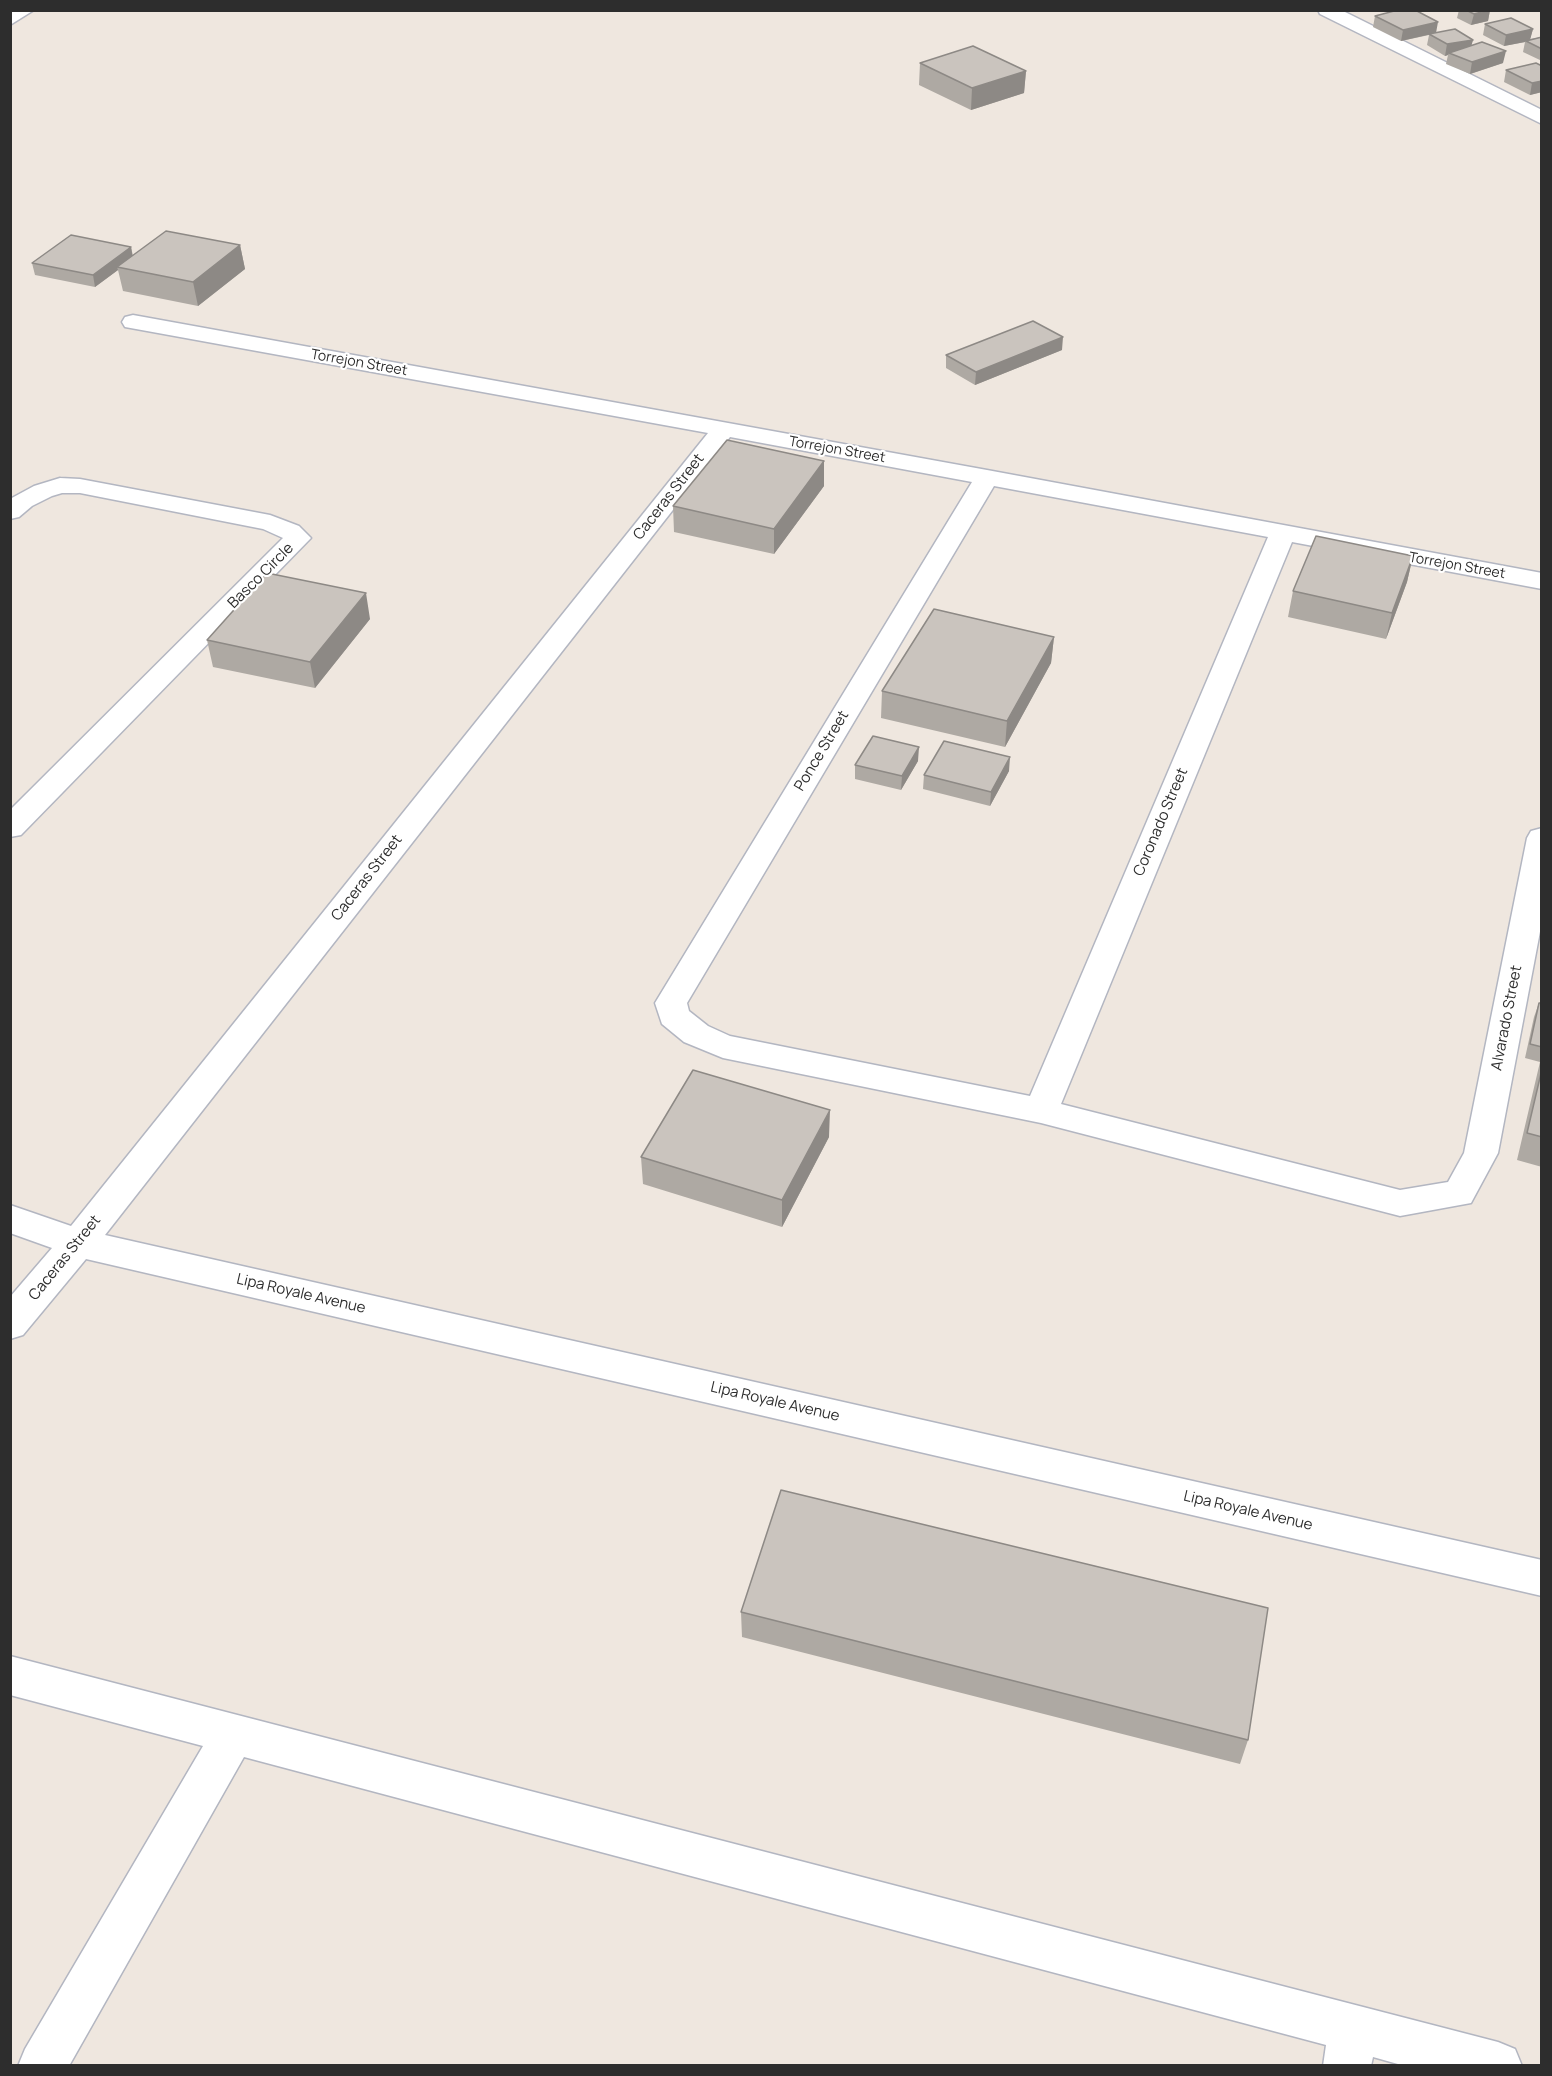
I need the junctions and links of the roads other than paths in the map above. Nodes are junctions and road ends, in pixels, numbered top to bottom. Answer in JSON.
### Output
{"nodes":[{"id":1,"x":26,"y":10,"type":"edge"},
{"id":2,"x":1326,"y":10,"type":"edge"},
{"id":3,"x":10,"y":20,"type":"edge"},
{"id":4,"x":1542,"y":118,"type":"edge"},
{"id":5,"x":133,"y":322,"type":"dead end"},
{"id":6,"x":723,"y":430,"type":"junction"},
{"id":7,"x":987,"y":477,"type":"junction"},
{"id":8,"x":10,"y":512,"type":"edge"},
{"id":9,"x":1282,"y":534,"type":"junction"},
{"id":10,"x":1542,"y":581,"type":"edge"},
{"id":11,"x":10,"y":828,"type":"edge"},
{"id":12,"x":1542,"y":838,"type":"edge"},
{"id":13,"x":1041,"y":1111,"type":"junction"},
{"id":14,"x":10,"y":1218,"type":"edge"},
{"id":15,"x":78,"y":1243,"type":"junction"},
{"id":16,"x":10,"y":1324,"type":"edge"},
{"id":17,"x":1542,"y":1578,"type":"edge"},
{"id":18,"x":10,"y":1675,"type":"edge"},
{"id":19,"x":234,"y":1732,"type":"junction"},
{"id":20,"x":1350,"y":2046,"type":"edge"},
{"id":21,"x":42,"y":2066,"type":"edge"},
{"id":22,"x":1498,"y":2066,"type":"edge"}],
"edges":[{"from":1,"to":3,"type":"street"},
{"from":2,"to":4,"type":"street"},
{"from":5,"to":6,"type":"street","name":"Torrejon Street"},
{"from":6,"to":7,"type":"street","name":"Torrejon Street"},
{"from":6,"to":15,"type":"street","name":"Caceras Street"},
{"from":7,"to":9,"type":"street","name":"Torrejon Street"},
{"from":7,"to":13,"type":"street","name":"Ponce Street"},
{"from":8,"to":11,"type":"street","name":"Basco Circle"},
{"from":9,"to":10,"type":"street","name":"Torrejon Street"},
{"from":9,"to":13,"type":"street","name":"Coronado Street"},
{"from":12,"to":13,"type":"street","name":"Alvarado Street"},
{"from":14,"to":15,"type":"street","name":"Lipa Royale Avenue"},
{"from":15,"to":16,"type":"street","name":"Caceras Street"},
{"from":15,"to":17,"type":"street","name":"Lipa Royale Avenue"},
{"from":18,"to":19,"type":"street"},
{"from":19,"to":20,"type":"street"},
{"from":19,"to":21,"type":"street"},
{"from":20,"to":22,"type":"street"}]}
